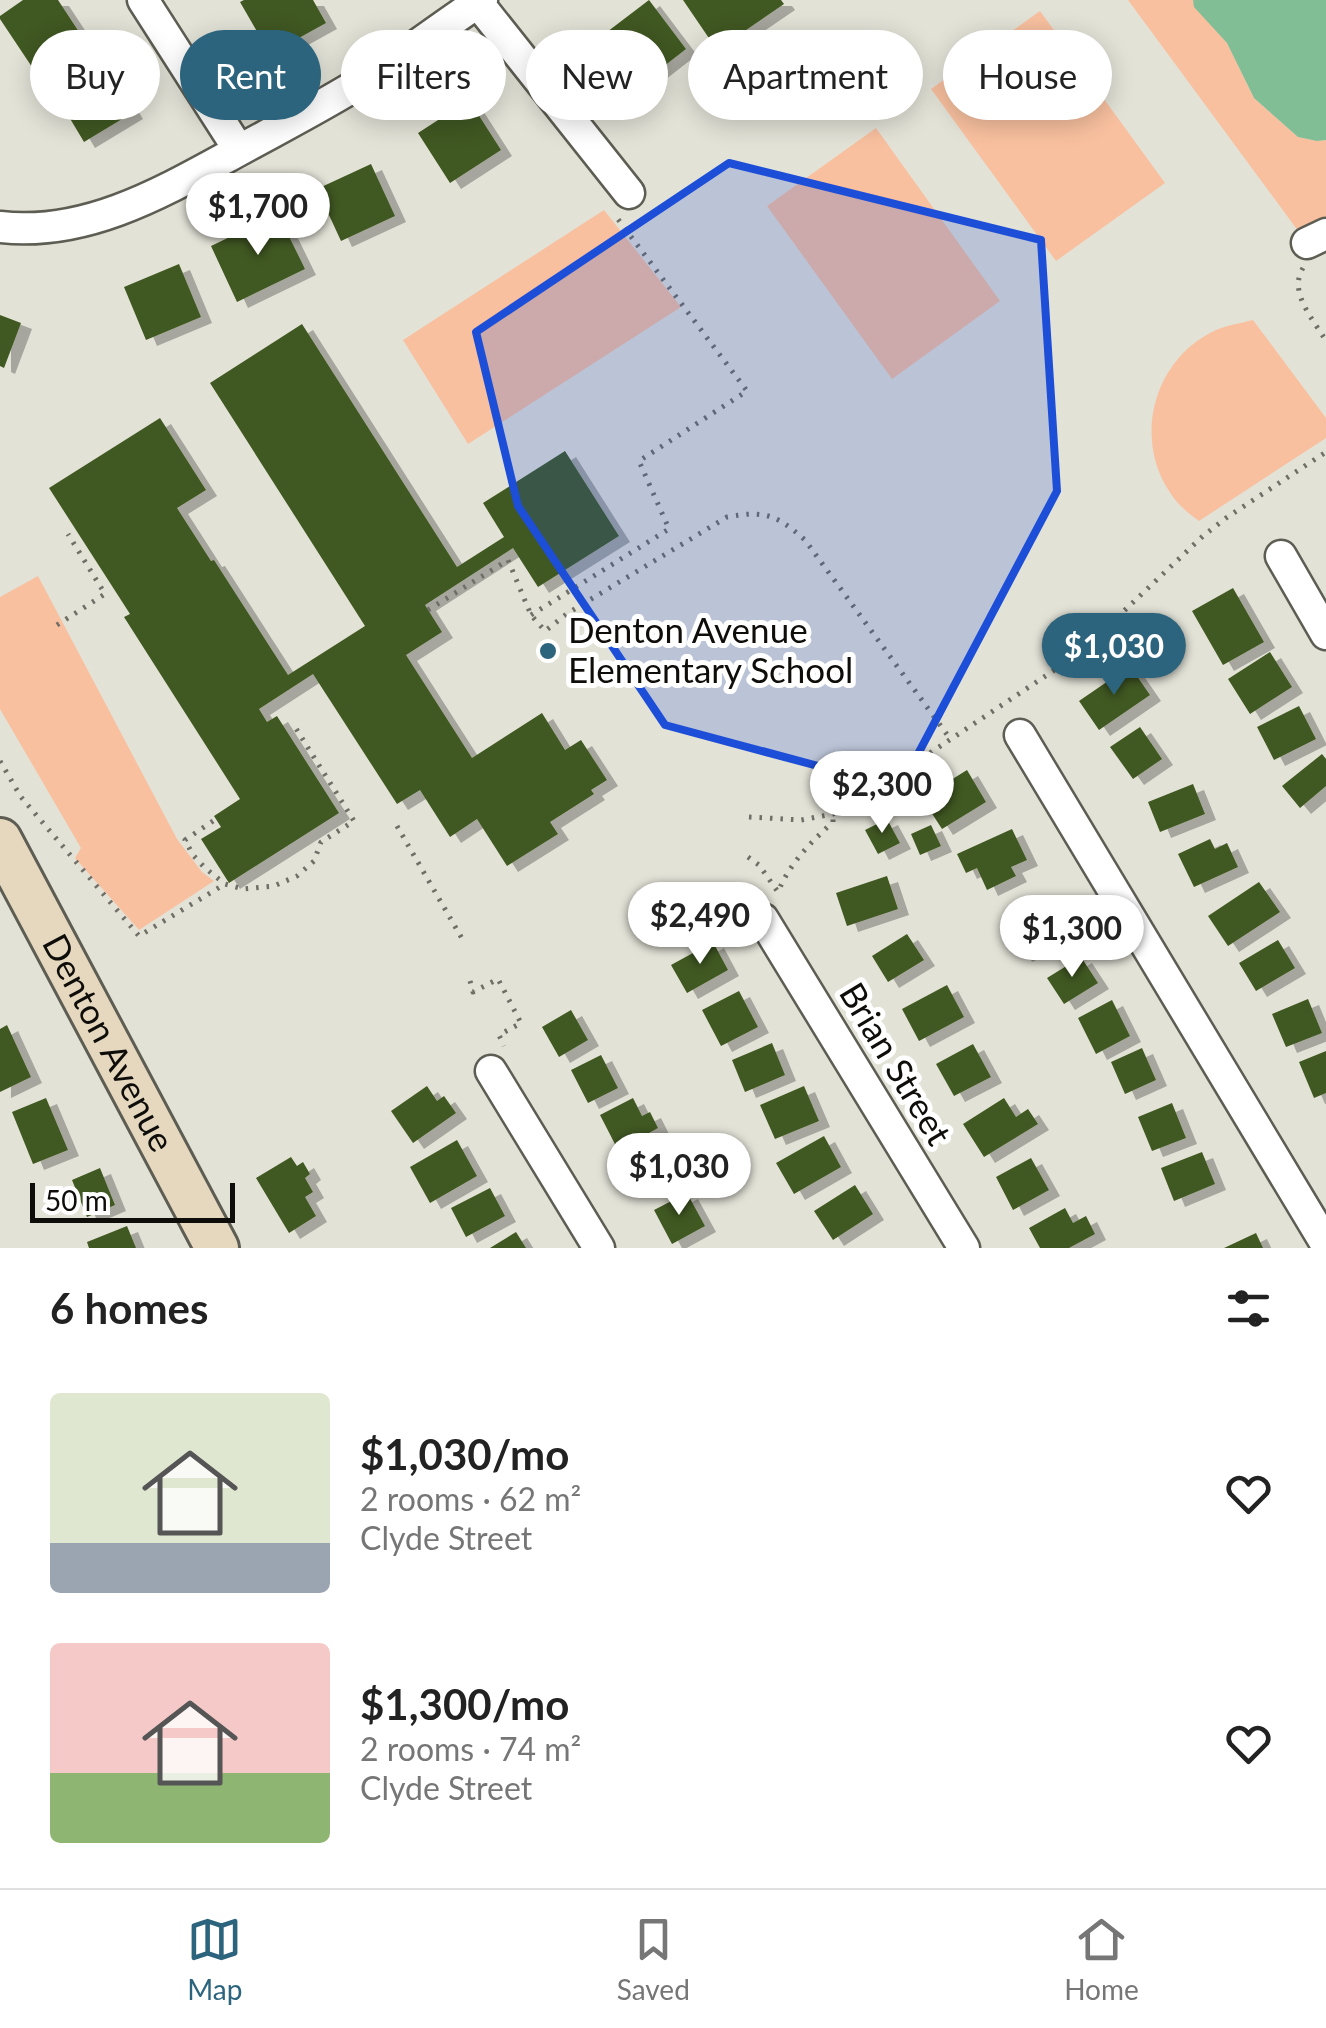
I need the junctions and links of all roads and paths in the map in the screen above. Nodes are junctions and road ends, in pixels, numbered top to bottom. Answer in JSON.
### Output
{"nodes":[{"id":1,"x":143,"y":0,"type":"edge"},
{"id":2,"x":480,"y":1,"type":"edge"},
{"id":3,"x":239,"y":150,"type":"junction"},
{"id":4,"x":620,"y":203,"type":"joint"},
{"id":5,"x":0,"y":227,"type":"edge"},
{"id":6,"x":1317,"y":238,"type":"edge"},
{"id":7,"x":1326,"y":341,"type":"edge"},
{"id":8,"x":1326,"y":452,"type":"edge"},
{"id":9,"x":68,"y":534,"type":"dead end"},
{"id":10,"x":1281,"y":556,"type":"dead end"},
{"id":11,"x":428,"y":610,"type":"dead end"},
{"id":12,"x":532,"y":615,"type":"junction"},
{"id":13,"x":57,"y":625,"type":"dead end"},
{"id":14,"x":1326,"y":634,"type":"edge"},
{"id":15,"x":295,"y":727,"type":"dead end"},
{"id":16,"x":1020,"y":735,"type":"dead end"},
{"id":17,"x":951,"y":740,"type":"junction"},
{"id":18,"x":0,"y":761,"type":"edge"},
{"id":19,"x":833,"y":814,"type":"junction"},
{"id":20,"x":749,"y":817,"type":"dead end"},
{"id":21,"x":212,"y":821,"type":"dead end"},
{"id":22,"x":397,"y":826,"type":"dead end"},
{"id":23,"x":0,"y":840,"type":"edge"},
{"id":24,"x":748,"y":857,"type":"dead end"},
{"id":25,"x":225,"y":884,"type":"junction"},
{"id":26,"x":763,"y":919,"type":"dead end"},
{"id":27,"x":464,"y":942,"type":"dead end"},
{"id":28,"x":470,"y":982,"type":"dead end"},
{"id":29,"x":491,"y":1070,"type":"joint"},
{"id":30,"x":1326,"y":1244,"type":"edge"},
{"id":31,"x":217,"y":1248,"type":"edge"},
{"id":32,"x":599,"y":1248,"type":"edge"},
{"id":33,"x":964,"y":1248,"type":"edge"}],
"edges":[{"from":1,"to":3,"type":"street"},
{"from":2,"to":3,"type":"street"},
{"from":2,"to":4,"type":"street"},
{"from":3,"to":5,"type":"street"},
{"from":4,"to":12,"type":"path"},
{"from":6,"to":7,"type":"path"},
{"from":8,"to":17,"type":"path"},
{"from":9,"to":13,"type":"path"},
{"from":10,"to":14,"type":"street"},
{"from":11,"to":12,"type":"path"},
{"from":12,"to":17,"type":"path"},
{"from":15,"to":25,"type":"path"},
{"from":16,"to":30,"type":"street"},
{"from":17,"to":19,"type":"path"},
{"from":18,"to":25,"type":"path"},
{"from":19,"to":20,"type":"path"},
{"from":19,"to":24,"type":"path"},
{"from":21,"to":25,"type":"path"},
{"from":22,"to":27,"type":"path"},
{"from":23,"to":31,"type":"street","name":"Denton Avenue"},
{"from":26,"to":33,"type":"street","name":"Brian Street"},
{"from":28,"to":29,"type":"path"},
{"from":29,"to":32,"type":"street"}]}
